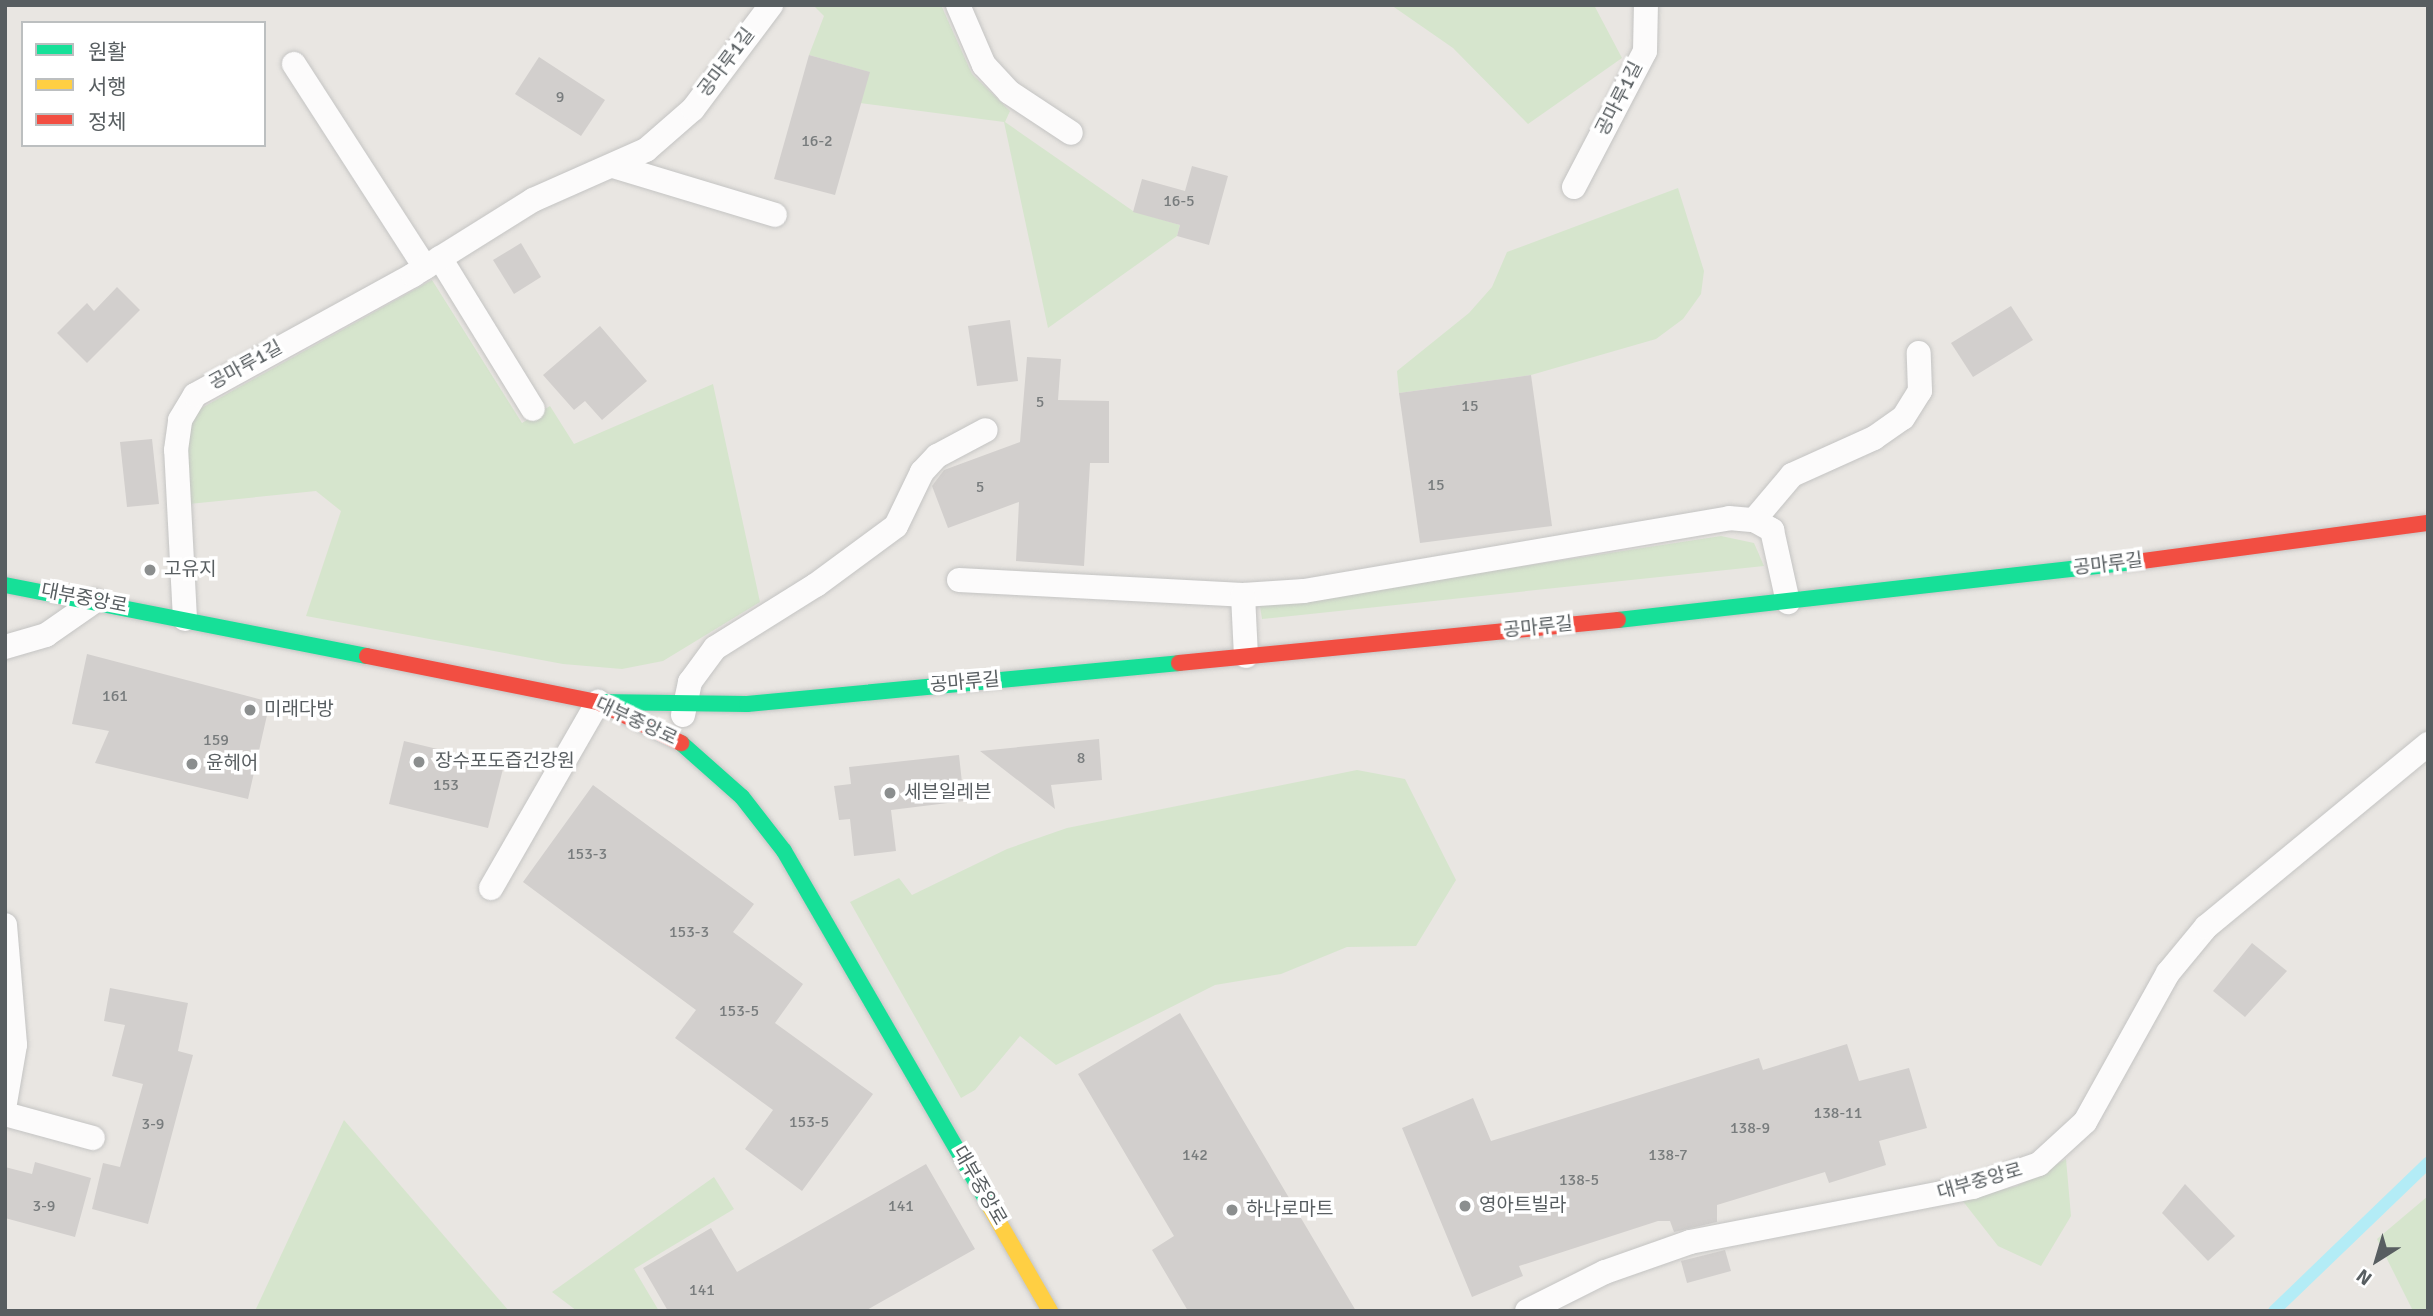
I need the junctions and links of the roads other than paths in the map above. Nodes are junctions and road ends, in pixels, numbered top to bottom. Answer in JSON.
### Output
{"nodes":[{"id":1,"x":771,"y":5,"type":"edge"},
{"id":2,"x":958,"y":5,"type":"edge"},
{"id":3,"x":1646,"y":5,"type":"edge"},
{"id":4,"x":293,"y":64,"type":"dead end"},
{"id":5,"x":1071,"y":133,"type":"dead end"},
{"id":6,"x":613,"y":166,"type":"junction"},
{"id":7,"x":1574,"y":187,"type":"dead end"},
{"id":8,"x":775,"y":215,"type":"dead end"},
{"id":9,"x":432,"y":263,"type":"junction"},
{"id":10,"x":1919,"y":353,"type":"dead end"},
{"id":11,"x":533,"y":409,"type":"dead end"},
{"id":12,"x":986,"y":430,"type":"dead end"},
{"id":13,"x":1754,"y":520,"type":"junction"},
{"id":14,"x":2428,"y":523,"type":"edge"},
{"id":15,"x":959,"y":580,"type":"dead end"},
{"id":16,"x":5,"y":585,"type":"edge"},
{"id":17,"x":1242,"y":595,"type":"junction"},
{"id":18,"x":95,"y":601,"type":"junction"},
{"id":19,"x":1788,"y":602,"type":"junction"},
{"id":20,"x":185,"y":619,"type":"junction"},
{"id":21,"x":5,"y":647,"type":"edge"},
{"id":22,"x":1247,"y":656,"type":"junction"},
{"id":23,"x":598,"y":702,"type":"junction"},
{"id":24,"x":683,"y":703,"type":"junction"},
{"id":25,"x":747,"y":704,"type":"junction"},
{"id":26,"x":723,"y":722,"type":"dead end"},
{"id":27,"x":2428,"y":744,"type":"edge"},
{"id":28,"x":712,"y":755,"type":"junction"},
{"id":29,"x":491,"y":888,"type":"dead end"},
{"id":30,"x":5,"y":925,"type":"edge"},
{"id":31,"x":5,"y":1103,"type":"edge"},
{"id":32,"x":5,"y":1114,"type":"edge"},
{"id":33,"x":93,"y":1138,"type":"dead end"},
{"id":34,"x":1050,"y":1311,"type":"edge"},
{"id":35,"x":1527,"y":1311,"type":"edge"}],
"edges":[{"from":1,"to":6,"type":"lane","name":"공마루1길"},
{"from":2,"to":5,"type":"lane"},
{"from":3,"to":7,"type":"lane","name":"공마루1길"},
{"from":4,"to":9,"type":"lane"},
{"from":6,"to":8,"type":"lane"},
{"from":6,"to":9,"type":"lane","name":"공마루1길"},
{"from":9,"to":11,"type":"lane"},
{"from":9,"to":20,"type":"lane","name":"공마루1길"},
{"from":10,"to":13,"type":"lane"},
{"from":12,"to":24,"type":"lane"},
{"from":13,"to":17,"type":"lane"},
{"from":13,"to":19,"type":"lane"},
{"from":14,"to":19,"type":"street","name":"공마루길"},
{"from":15,"to":17,"type":"lane"},
{"from":16,"to":18,"type":"street","name":"대부중앙로"},
{"from":17,"to":22,"type":"lane"},
{"from":18,"to":20,"type":"street","name":"대부중앙로"},
{"from":18,"to":21,"type":"lane"},
{"from":19,"to":22,"type":"street","name":"공마루길"},
{"from":20,"to":23,"type":"street","name":"대부중앙로"},
{"from":22,"to":25,"type":"street","name":"공마루길"},
{"from":23,"to":24,"type":"street","name":"공마루길"},
{"from":23,"to":28,"type":"street","name":"대부중앙로"},
{"from":23,"to":29,"type":"lane"},
{"from":24,"to":25,"type":"street","name":"공마루길"},
{"from":24,"to":28,"type":"lane"},
{"from":25,"to":26,"type":"street"},
{"from":27,"to":35,"type":"lane","name":"대부중앙로"},
{"from":28,"to":34,"type":"street","name":"대부중앙로"},
{"from":30,"to":31,"type":"lane"},
{"from":32,"to":33,"type":"lane"}]}
